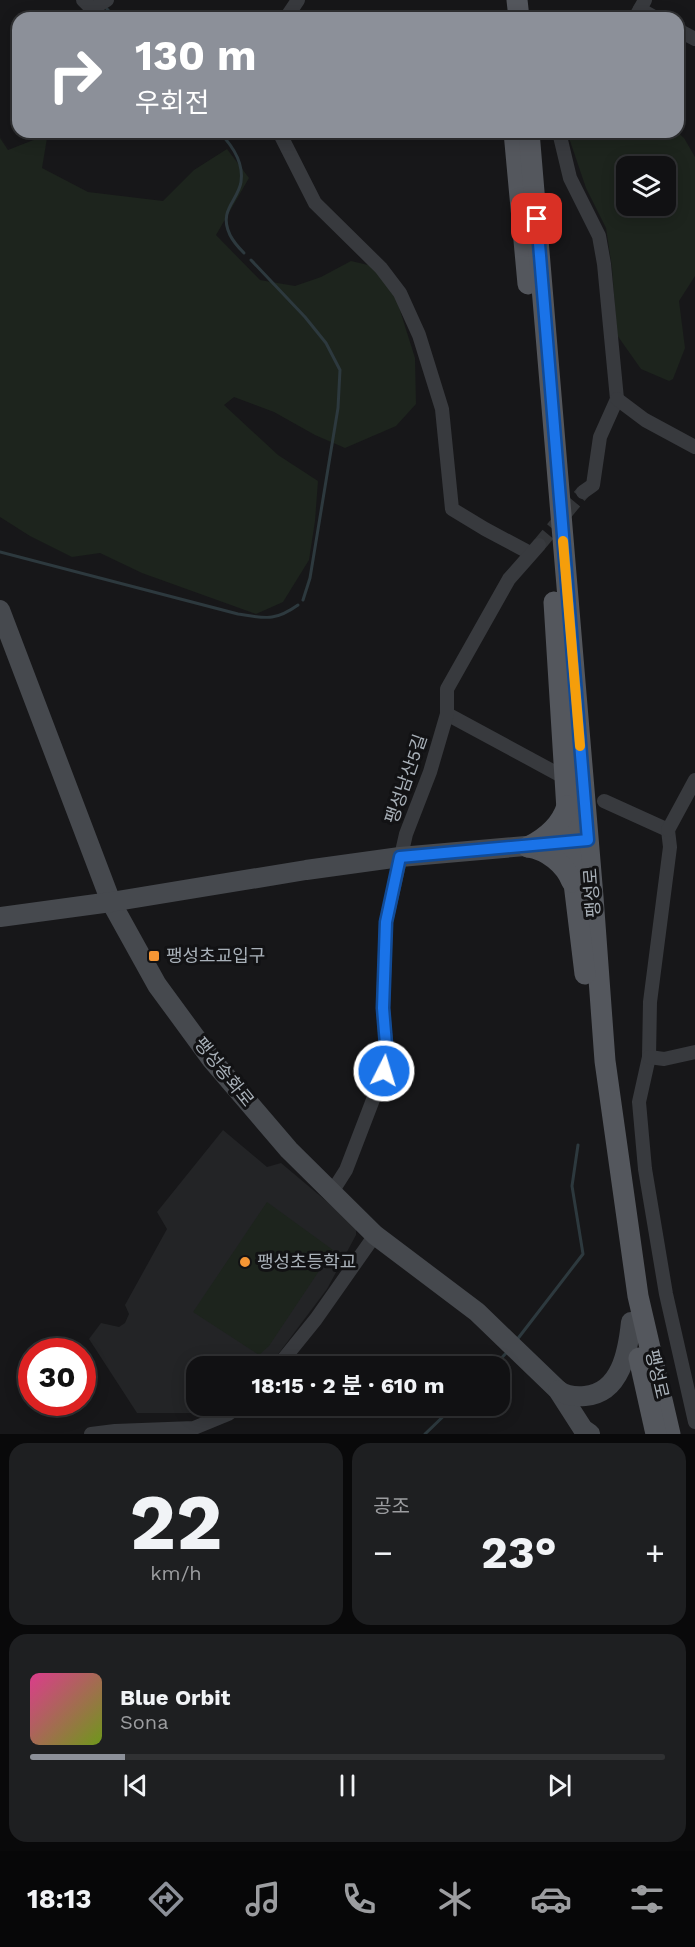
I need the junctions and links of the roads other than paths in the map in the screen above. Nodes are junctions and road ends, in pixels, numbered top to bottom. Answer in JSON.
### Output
{"nodes":[{"id":1,"x":83,"y":0,"type":"edge"},
{"id":2,"x":107,"y":0,"type":"edge"},
{"id":3,"x":282,"y":138,"type":"edge"},
{"id":4,"x":515,"y":138,"type":"edge"},
{"id":5,"x":529,"y":138,"type":"edge"},
{"id":6,"x":560,"y":138,"type":"edge"},
{"id":7,"x":617,"y":399,"type":"junction"},
{"id":8,"x":695,"y":447,"type":"edge"},
{"id":9,"x":583,"y":492,"type":"tunnel mouth"},
{"id":10,"x":0,"y":610,"type":"edge"},
{"id":11,"x":447,"y":714,"type":"junction"},
{"id":12,"x":558,"y":774,"type":"dead end"},
{"id":13,"x":695,"y":780,"type":"edge"},
{"id":14,"x":604,"y":801,"type":"dead end"},
{"id":15,"x":567,"y":806,"type":"junction"},
{"id":16,"x":668,"y":830,"type":"junction"},
{"id":17,"x":579,"y":841,"type":"junction"},
{"id":18,"x":528,"y":847,"type":"junction"},
{"id":19,"x":400,"y":857,"type":"junction"},
{"id":20,"x":575,"y":888,"type":"junction"},
{"id":21,"x":111,"y":902,"type":"junction"},
{"id":22,"x":0,"y":917,"type":"edge"},
{"id":23,"x":695,"y":1052,"type":"edge"},
{"id":24,"x":649,"y":1057,"type":"junction"},
{"id":25,"x":332,"y":1192,"type":"junction"},
{"id":26,"x":375,"y":1235,"type":"junction"},
{"id":27,"x":652,"y":1295,"type":"junction"},
{"id":28,"x":631,"y":1322,"type":"junction"},
{"id":29,"x":286,"y":1356,"type":"edge"},
{"id":30,"x":661,"y":1389,"type":"junction"},
{"id":31,"x":558,"y":1390,"type":"junction"},
{"id":32,"x":223,"y":1416,"type":"edge"},
{"id":33,"x":695,"y":1422,"type":"edge"},
{"id":34,"x":584,"y":1432,"type":"edge"},
{"id":35,"x":91,"y":1434,"type":"edge"},
{"id":36,"x":656,"y":1434,"type":"edge"},
{"id":37,"x":670,"y":1434,"type":"edge"},
{"id":38,"x":687,"y":1434,"type":"edge"}],
"edges":[{"from":1,"to":2,"type":"street"},
{"from":3,"to":11,"type":"street","name":"팽성남산5길"},
{"from":4,"to":15,"type":"main road","name":"팽성로"},
{"from":5,"to":17,"type":"main road","name":"팽성로"},
{"from":6,"to":7,"type":"street"},
{"from":7,"to":8,"type":"street"},
{"from":7,"to":9,"type":"street"},
{"from":10,"to":21,"type":"street","name":"팽성송화로"},
{"from":11,"to":12,"type":"street"},
{"from":11,"to":19,"type":"street","name":"팽성남산5길"},
{"from":13,"to":16,"type":"street"},
{"from":14,"to":16,"type":"street"},
{"from":15,"to":17,"type":"main road","name":"팽성로"},
{"from":15,"to":18,"type":"main road"},
{"from":16,"to":24,"type":"street"},
{"from":17,"to":18,"type":"street"},
{"from":17,"to":20,"type":"main road","name":"팽성로"},
{"from":17,"to":27,"type":"main road","name":"팽성로"},
{"from":18,"to":19,"type":"street"},
{"from":18,"to":20,"type":"main road"},
{"from":19,"to":21,"type":"street"},
{"from":19,"to":25,"type":"street","name":"팽성남산5길"},
{"from":20,"to":28,"type":"main road","name":"팽성로"},
{"from":21,"to":22,"type":"street"},
{"from":21,"to":25,"type":"street","name":"팽성송화로"},
{"from":23,"to":24,"type":"street"},
{"from":24,"to":27,"type":"street"},
{"from":25,"to":26,"type":"street","name":"팽성송화로"},
{"from":26,"to":29,"type":"street"},
{"from":26,"to":31,"type":"street","name":"팽성송화로"},
{"from":27,"to":30,"type":"main road","name":"팽성로"},
{"from":27,"to":33,"type":"street"},
{"from":28,"to":31,"type":"street"},
{"from":28,"to":36,"type":"main road","name":"팽성로"},
{"from":30,"to":37,"type":"main road","name":"팽성로"},
{"from":30,"to":38,"type":"main road"},
{"from":31,"to":34,"type":"street","name":"팽성송화로"},
{"from":32,"to":35,"type":"street"}]}
